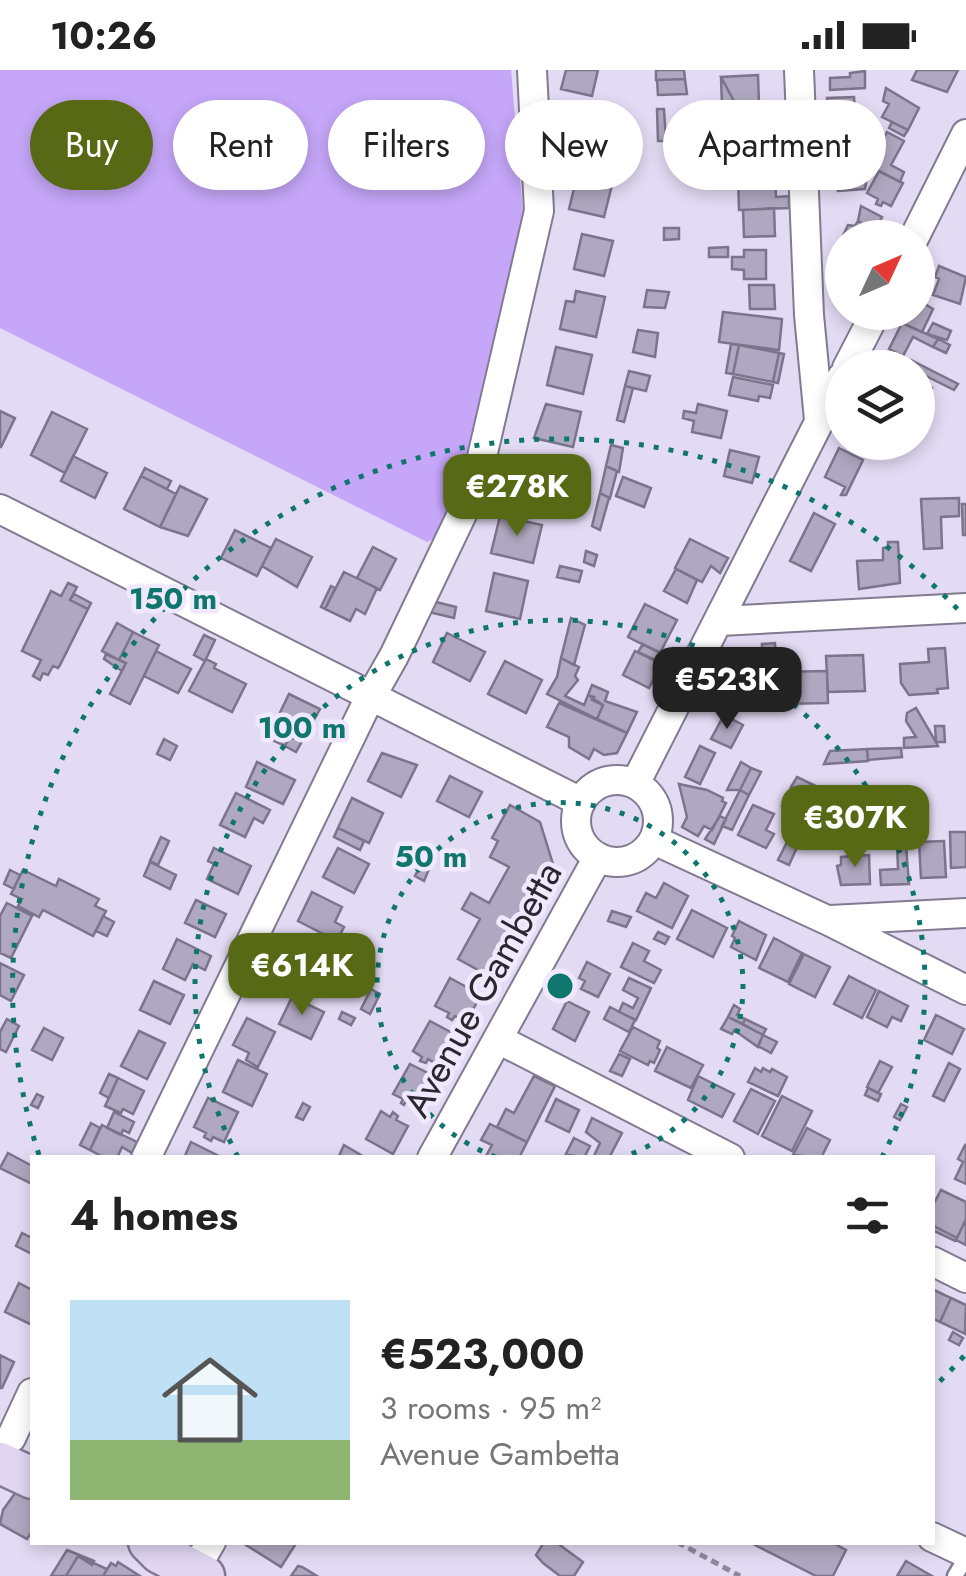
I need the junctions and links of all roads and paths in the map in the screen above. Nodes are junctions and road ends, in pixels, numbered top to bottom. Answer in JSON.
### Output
{"nodes":[{"id":1,"x":532,"y":70,"type":"edge"},
{"id":2,"x":799,"y":70,"type":"edge"},
{"id":3,"x":966,"y":134,"type":"edge"},
{"id":4,"x":923,"y":220,"type":"edge"},
{"id":5,"x":825,"y":410,"type":"edge"},
{"id":6,"x":820,"y":420,"type":"junction"},
{"id":7,"x":0,"y":508,"type":"edge"},
{"id":8,"x":966,"y":608,"type":"edge"},
{"id":9,"x":720,"y":621,"type":"junction"},
{"id":10,"x":370,"y":696,"type":"junction"},
{"id":11,"x":635,"y":784,"type":"junction"},
{"id":12,"x":581,"y":802,"type":"junction"},
{"id":13,"x":654,"y":840,"type":"junction"},
{"id":14,"x":598,"y":857,"type":"junction"},
{"id":15,"x":966,"y":914,"type":"edge"},
{"id":16,"x":829,"y":920,"type":"junction"},
{"id":17,"x":966,"y":990,"type":"edge"},
{"id":18,"x":498,"y":1039,"type":"junction"},
{"id":19,"x":147,"y":1155,"type":"edge"},
{"id":20,"x":434,"y":1155,"type":"edge"},
{"id":21,"x":724,"y":1155,"type":"edge"},
{"id":22,"x":935,"y":1262,"type":"edge"},
{"id":23,"x":966,"y":1278,"type":"edge"},
{"id":24,"x":30,"y":1397,"type":"edge"},
{"id":25,"x":4,"y":1443,"type":"edge"},
{"id":26,"x":30,"y":1464,"type":"edge"},
{"id":27,"x":30,"y":1476,"type":"edge"},
{"id":28,"x":935,"y":1539,"type":"edge"},
{"id":29,"x":152,"y":1545,"type":"edge"},
{"id":30,"x":683,"y":1545,"type":"edge"},
{"id":31,"x":966,"y":1556,"type":"edge"},
{"id":32,"x":200,"y":1566,"type":"edge"},
{"id":33,"x":740,"y":1576,"type":"edge"},
{"id":34,"x":955,"y":1576,"type":"edge"}],
"edges":[{"from":1,"to":10,"type":"street"},
{"from":2,"to":6,"type":"street"},
{"from":3,"to":4,"type":"street"},
{"from":5,"to":6,"type":"street"},
{"from":6,"to":9,"type":"street"},
{"from":7,"to":10,"type":"street"},
{"from":8,"to":9,"type":"street"},
{"from":9,"to":11,"type":"street"},
{"from":10,"to":12,"type":"street"},
{"from":10,"to":19,"type":"street"},
{"from":11,"to":12,"type":"street"},
{"from":11,"to":13,"type":"street"},
{"from":12,"to":14,"type":"street"},
{"from":13,"to":14,"type":"street"},
{"from":13,"to":16,"type":"street"},
{"from":14,"to":18,"type":"street","name":"Avenue Gambetta"},
{"from":15,"to":16,"type":"street"},
{"from":16,"to":17,"type":"street"},
{"from":18,"to":20,"type":"street","name":"Avenue Gambetta"},
{"from":18,"to":21,"type":"street"},
{"from":22,"to":23,"type":"street"},
{"from":24,"to":25,"type":"street"},
{"from":25,"to":26,"type":"street"},
{"from":25,"to":27,"type":"main road"},
{"from":28,"to":31,"type":"street"},
{"from":29,"to":32,"type":"main road"},
{"from":30,"to":33,"type":"path"},
{"from":31,"to":34,"type":"lane"}]}
